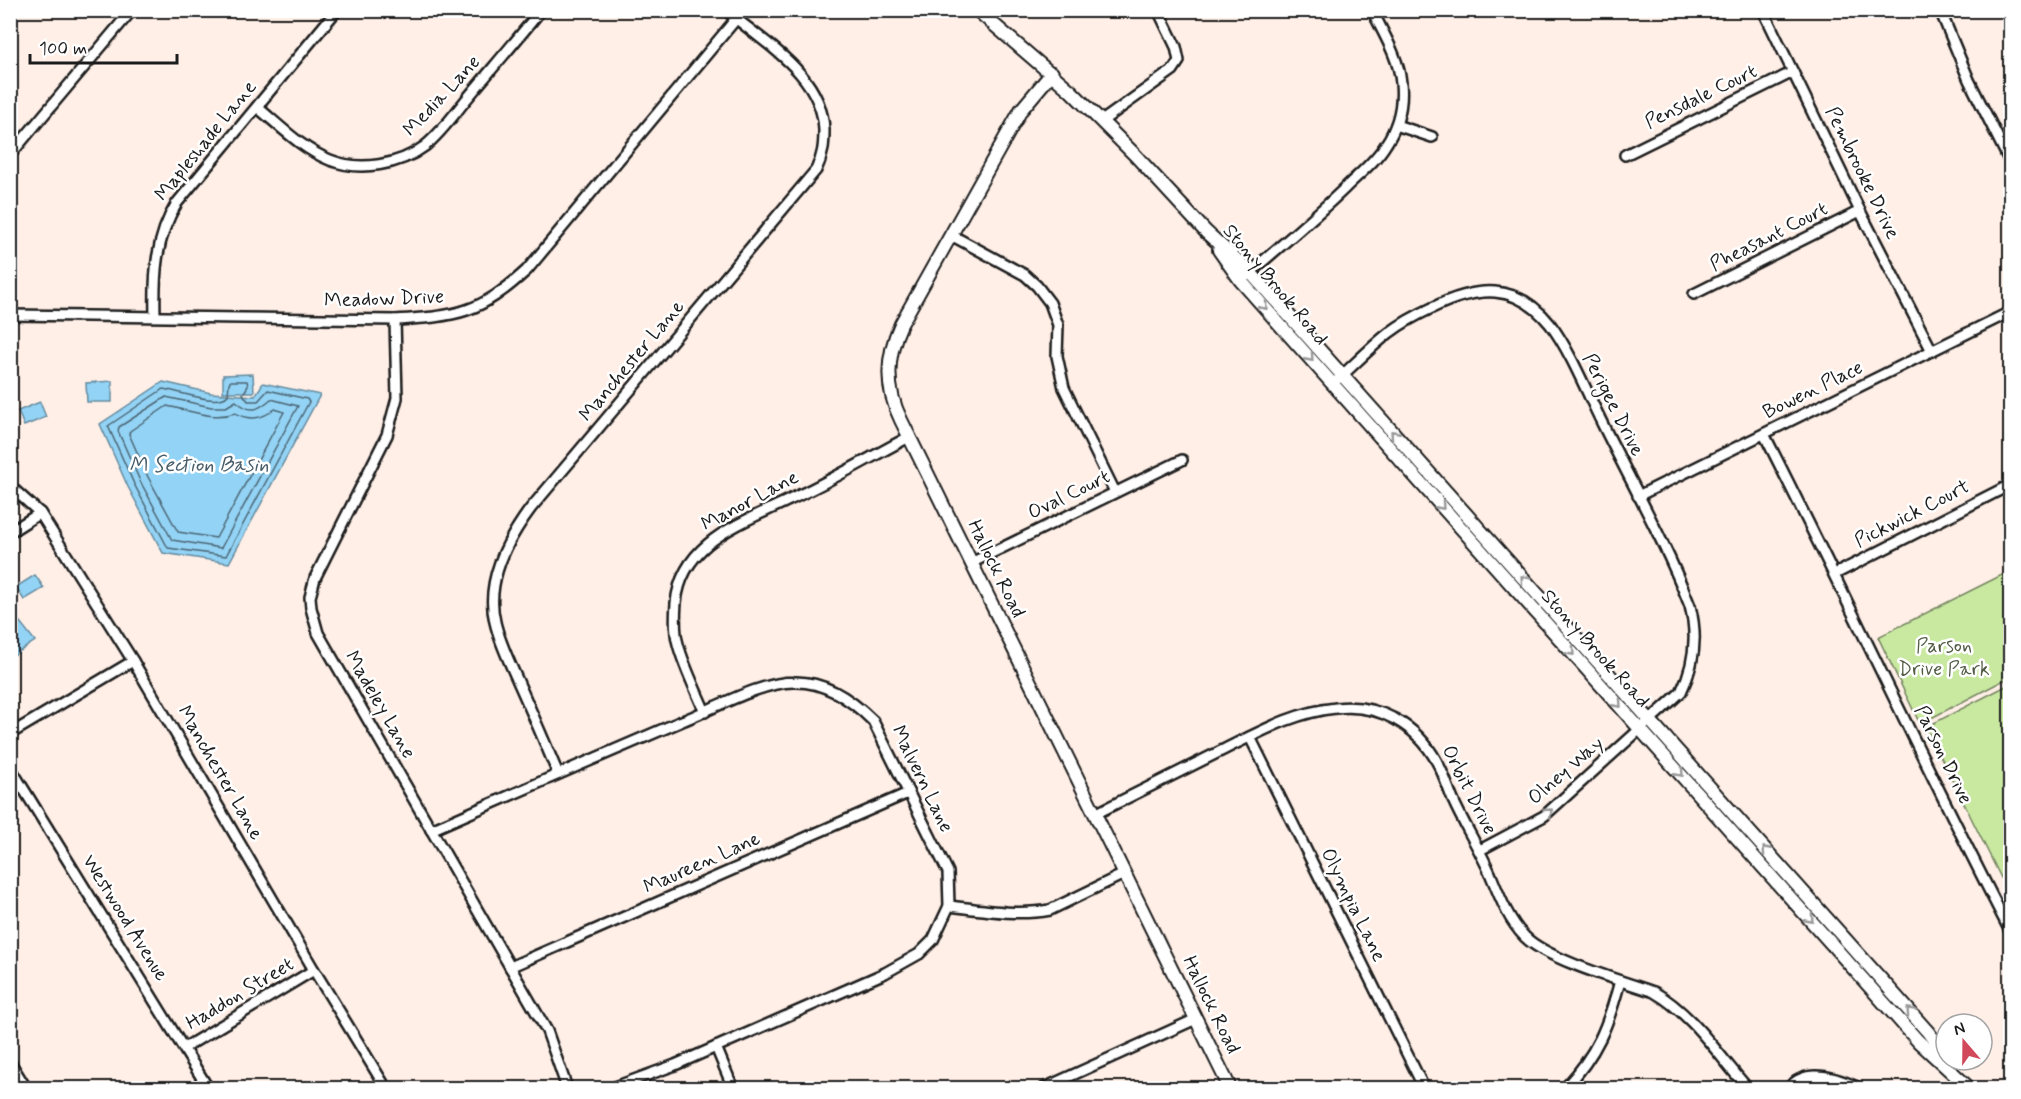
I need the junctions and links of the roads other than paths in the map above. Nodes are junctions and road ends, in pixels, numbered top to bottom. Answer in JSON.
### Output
{"nodes":[{"id":1,"x":132,"y":10,"type":"edge"},
{"id":2,"x":337,"y":10,"type":"edge"},
{"id":3,"x":541,"y":10,"type":"edge"},
{"id":4,"x":726,"y":10,"type":"edge"},
{"id":5,"x":977,"y":10,"type":"edge"},
{"id":6,"x":1158,"y":10,"type":"edge"},
{"id":7,"x":1372,"y":10,"type":"edge"},
{"id":8,"x":1763,"y":10,"type":"edge"},
{"id":9,"x":1940,"y":10,"type":"edge"},
{"id":10,"x":736,"y":20,"type":"junction"},
{"id":11,"x":1793,"y":72,"type":"junction"},
{"id":12,"x":1052,"y":74,"type":"junction"},
{"id":13,"x":257,"y":107,"type":"junction"},
{"id":14,"x":1102,"y":121,"type":"junction"},
{"id":15,"x":1396,"y":125,"type":"junction"},
{"id":16,"x":1432,"y":137,"type":"dead end"},
{"id":17,"x":10,"y":155,"type":"edge"},
{"id":18,"x":1624,"y":155,"type":"dead end"},
{"id":19,"x":2010,"y":162,"type":"edge"},
{"id":20,"x":1860,"y":211,"type":"junction"},
{"id":21,"x":1206,"y":232,"type":"junction"},
{"id":22,"x":951,"y":235,"type":"junction"},
{"id":23,"x":1251,"y":272,"type":"junction"},
{"id":24,"x":1241,"y":281,"type":"junction"},
{"id":25,"x":1694,"y":294,"type":"dead end"},
{"id":26,"x":10,"y":315,"type":"edge"},
{"id":27,"x":2004,"y":315,"type":"dead end"},
{"id":28,"x":155,"y":316,"type":"junction"},
{"id":29,"x":395,"y":320,"type":"junction"},
{"id":30,"x":1932,"y":351,"type":"junction"},
{"id":31,"x":1337,"y":380,"type":"junction"},
{"id":32,"x":1764,"y":434,"type":"junction"},
{"id":33,"x":909,"y":437,"type":"junction"},
{"id":34,"x":1182,"y":460,"type":"dead end"},
{"id":35,"x":10,"y":486,"type":"edge"},
{"id":36,"x":2006,"y":487,"type":"dead end"},
{"id":37,"x":1115,"y":492,"type":"junction"},
{"id":38,"x":1638,"y":496,"type":"junction"},
{"id":39,"x":40,"y":513,"type":"junction"},
{"id":40,"x":1482,"y":531,"type":"junction"},
{"id":41,"x":10,"y":532,"type":"edge"},
{"id":42,"x":1472,"y":540,"type":"junction"},
{"id":43,"x":971,"y":563,"type":"junction"},
{"id":44,"x":1835,"y":574,"type":"junction"},
{"id":45,"x":133,"y":661,"type":"junction"},
{"id":46,"x":705,"y":712,"type":"junction"},
{"id":47,"x":1651,"y":721,"type":"junction"},
{"id":48,"x":1641,"y":730,"type":"junction"},
{"id":49,"x":10,"y":734,"type":"edge"},
{"id":50,"x":1250,"y":737,"type":"junction"},
{"id":51,"x":10,"y":767,"type":"edge"},
{"id":52,"x":558,"y":774,"type":"junction"},
{"id":53,"x":908,"y":793,"type":"junction"},
{"id":54,"x":1095,"y":814,"type":"junction"},
{"id":55,"x":431,"y":830,"type":"junction"},
{"id":56,"x":1480,"y":850,"type":"junction"},
{"id":57,"x":1124,"y":874,"type":"junction"},
{"id":58,"x":1789,"y":876,"type":"junction"},
{"id":59,"x":1779,"y":885,"type":"junction"},
{"id":60,"x":949,"y":906,"type":"junction"},
{"id":61,"x":2010,"y":931,"type":"edge"},
{"id":62,"x":510,"y":967,"type":"junction"},
{"id":63,"x":314,"y":970,"type":"junction"},
{"id":64,"x":1620,"y":981,"type":"junction"},
{"id":65,"x":1196,"y":1019,"type":"junction"},
{"id":66,"x":1934,"y":1041,"type":"edge"},
{"id":67,"x":716,"y":1047,"type":"junction"},
{"id":68,"x":184,"y":1048,"type":"junction"},
{"id":69,"x":10,"y":1062,"type":"edge"},
{"id":70,"x":1957,"y":1072,"type":"edge"},
{"id":71,"x":1744,"y":1084,"type":"dead end"},
{"id":72,"x":1967,"y":1086,"type":"edge"},
{"id":73,"x":26,"y":1089,"type":"edge"},
{"id":74,"x":208,"y":1089,"type":"edge"},
{"id":75,"x":386,"y":1089,"type":"edge"},
{"id":76,"x":567,"y":1089,"type":"edge"},
{"id":77,"x":612,"y":1089,"type":"edge"},
{"id":78,"x":733,"y":1089,"type":"edge"},
{"id":79,"x":1044,"y":1089,"type":"edge"},
{"id":80,"x":1230,"y":1089,"type":"edge"},
{"id":81,"x":1424,"y":1089,"type":"edge"},
{"id":82,"x":1565,"y":1089,"type":"edge"},
{"id":83,"x":1789,"y":1089,"type":"edge"},
{"id":84,"x":1859,"y":1089,"type":"edge"}],
"edges":[{"from":1,"to":17,"type":"street"},
{"from":2,"to":13,"type":"street","name":"Mapleshade Lane"},
{"from":3,"to":13,"type":"street","name":"Media Lane"},
{"from":4,"to":10,"type":"street","name":"Manchester Lane"},
{"from":5,"to":12,"type":"main road","name":"Stony Brook Road"},
{"from":6,"to":14,"type":"street"},
{"from":7,"to":15,"type":"street"},
{"from":8,"to":11,"type":"street","name":"Pembrooke Drive"},
{"from":9,"to":19,"type":"street"},
{"from":10,"to":29,"type":"street","name":"Meadow Drive"},
{"from":10,"to":52,"type":"street","name":"Manchester Lane"},
{"from":11,"to":18,"type":"street","name":"Pensdale Court"},
{"from":11,"to":20,"type":"street","name":"Pembrooke Drive"},
{"from":12,"to":14,"type":"main road","name":"Stony Brook Road"},
{"from":12,"to":22,"type":"main road","name":"Hallock Road"},
{"from":13,"to":28,"type":"street","name":"Mapleshade Lane"},
{"from":14,"to":21,"type":"main road","name":"Stony Brook Road"},
{"from":15,"to":16,"type":"street"},
{"from":15,"to":23,"type":"street"},
{"from":20,"to":25,"type":"street","name":"Pheasant Court"},
{"from":20,"to":30,"type":"street","name":"Pembrooke Drive"},
{"from":21,"to":23,"type":"main road","name":"Stony Brook Road"},
{"from":21,"to":24,"type":"main road","name":"Stony Brook Road"},
{"from":22,"to":33,"type":"main road","name":"Hallock Road"},
{"from":22,"to":37,"type":"street"},
{"from":23,"to":24,"type":"street"},
{"from":23,"to":31,"type":"main road","name":"Stony Brook Road"},
{"from":24,"to":31,"type":"main road","name":"Stony Brook Road","one_way":true},
{"from":26,"to":28,"type":"street","name":"Meadow Drive"},
{"from":27,"to":30,"type":"street","name":"Bowen Place"},
{"from":28,"to":29,"type":"street","name":"Meadow Drive"},
{"from":29,"to":55,"type":"street","name":"Madeley Lane"},
{"from":30,"to":32,"type":"street","name":"Bowen Place"},
{"from":31,"to":38,"type":"street","name":"Perigee Drive"},
{"from":40,"to":31,"type":"main road","name":"Stony Brook Road","one_way":true},
{"from":31,"to":42,"type":"main road","name":"Stony Brook Road","one_way":true},
{"from":32,"to":38,"type":"street","name":"Bowen Place"},
{"from":32,"to":44,"type":"street","name":"Parson Drive"},
{"from":33,"to":43,"type":"main road","name":"Hallock Road"},
{"from":33,"to":46,"type":"street","name":"Manor Lane"},
{"from":34,"to":37,"type":"street","name":"Oval Court"},
{"from":35,"to":39,"type":"street","name":"Manchester Lane"},
{"from":36,"to":44,"type":"street","name":"Pickwick Court"},
{"from":37,"to":43,"type":"street","name":"Oval Court"},
{"from":38,"to":47,"type":"street","name":"Perigee Drive"},
{"from":39,"to":41,"type":"street"},
{"from":39,"to":45,"type":"street","name":"Manchester Lane"},
{"from":40,"to":42,"type":"main road"},
{"from":47,"to":40,"type":"main road","name":"Stony Brook Road","one_way":true},
{"from":42,"to":48,"type":"main road","name":"Stony Brook Road","one_way":true},
{"from":43,"to":54,"type":"main road","name":"Hallock Road"},
{"from":44,"to":61,"type":"street","name":"Parson Drive"},
{"from":45,"to":49,"type":"street"},
{"from":45,"to":63,"type":"street","name":"Manchester Lane"},
{"from":46,"to":52,"type":"street","name":"Malvern Lane"},
{"from":46,"to":53,"type":"street","name":"Malvern Lane"},
{"from":47,"to":48,"type":"street","name":"Perigee Drive"},
{"from":58,"to":47,"type":"main road","name":"Stony Brook Road","one_way":true},
{"from":56,"to":48,"type":"street","name":"Olney Way","one_way":true},
{"from":48,"to":59,"type":"main road","name":"Stony Brook Road","one_way":true},
{"from":50,"to":54,"type":"street","name":"Orbit Drive"},
{"from":50,"to":56,"type":"street","name":"Orbit Drive"},
{"from":50,"to":81,"type":"street","name":"Olympia Lane"},
{"from":51,"to":68,"type":"street","name":"Westwood Avenue"},
{"from":52,"to":55,"type":"street","name":"Malvern Lane"},
{"from":53,"to":60,"type":"street","name":"Malvern Lane"},
{"from":53,"to":62,"type":"street","name":"Maureen Lane"},
{"from":54,"to":57,"type":"main road","name":"Hallock Road"},
{"from":55,"to":62,"type":"street","name":"Madeley Lane"},
{"from":56,"to":64,"type":"street","name":"Orbit Drive"},
{"from":57,"to":60,"type":"street"},
{"from":57,"to":65,"type":"main road","name":"Hallock Road"},
{"from":58,"to":59,"type":"main road"},
{"from":66,"to":58,"type":"main road","name":"Stony Brook Road","one_way":true},
{"from":59,"to":72,"type":"main road","name":"Stony Brook Road","one_way":true},
{"from":60,"to":67,"type":"street","name":"Malvern Lane"},
{"from":62,"to":76,"type":"street","name":"Madeley Lane"},
{"from":63,"to":68,"type":"street","name":"Haddon Street"},
{"from":63,"to":75,"type":"street","name":"Manchester Lane"},
{"from":64,"to":71,"type":"street","name":"Orbit Drive"},
{"from":64,"to":82,"type":"street"},
{"from":65,"to":79,"type":"street"},
{"from":65,"to":80,"type":"main road","name":"Hallock Road"},
{"from":67,"to":77,"type":"street","name":"Malvern Lane"},
{"from":67,"to":78,"type":"street"},
{"from":68,"to":74,"type":"street","name":"Westwood Avenue"},
{"from":69,"to":73,"type":"street"},
{"from":70,"to":72,"type":"main road","name":"Stony Brook Road"},
{"from":83,"to":84,"type":"street"}]}
